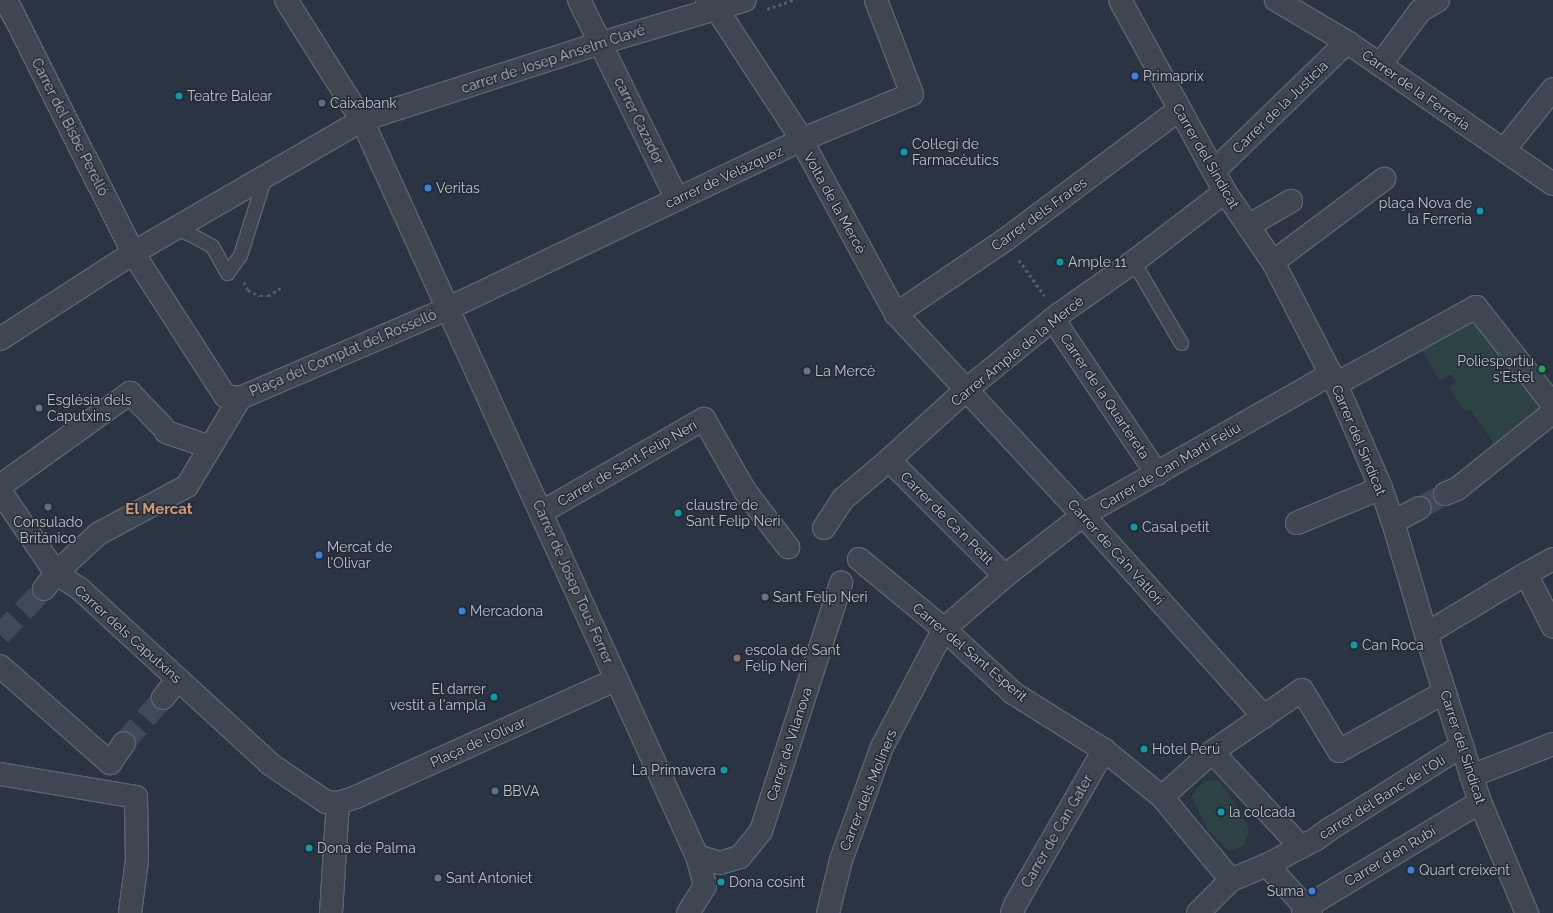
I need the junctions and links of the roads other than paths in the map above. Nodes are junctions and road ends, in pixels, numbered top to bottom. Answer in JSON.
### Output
{"nodes":[{"id":1,"x":6,"y":0,"type":"edge"},
{"id":2,"x":286,"y":0,"type":"edge"},
{"id":3,"x":579,"y":0,"type":"edge"},
{"id":4,"x":745,"y":0,"type":"edge"},
{"id":5,"x":876,"y":0,"type":"edge"},
{"id":6,"x":1120,"y":0,"type":"edge"},
{"id":7,"x":1276,"y":0,"type":"edge"},
{"id":8,"x":1438,"y":0,"type":"edge"},
{"id":9,"x":712,"y":4,"type":"edge"},
{"id":10,"x":601,"y":42,"type":"junction"},
{"id":11,"x":1347,"y":42,"type":"junction"},
{"id":12,"x":1380,"y":65,"type":"junction"},
{"id":13,"x":1553,"y":89,"type":"edge"},
{"id":14,"x":1179,"y":110,"type":"junction"},
{"id":15,"x":362,"y":120,"type":"junction"},
{"id":16,"x":800,"y":140,"type":"junction"},
{"id":17,"x":1504,"y":150,"type":"junction"},
{"id":18,"x":1214,"y":171,"type":"junction"},
{"id":19,"x":265,"y":176,"type":"junction"},
{"id":20,"x":1384,"y":179,"type":"dead end"},
{"id":21,"x":1553,"y":184,"type":"edge"},
{"id":22,"x":1225,"y":192,"type":"junction"},
{"id":23,"x":677,"y":199,"type":"junction"},
{"id":24,"x":1291,"y":201,"type":"dead end"},
{"id":25,"x":1248,"y":226,"type":"junction"},
{"id":26,"x":175,"y":228,"type":"junction"},
{"id":27,"x":133,"y":253,"type":"junction"},
{"id":28,"x":1273,"y":262,"type":"junction"},
{"id":29,"x":1132,"y":263,"type":"junction"},
{"id":30,"x":449,"y":308,"type":"junction"},
{"id":31,"x":896,"y":314,"type":"junction"},
{"id":32,"x":1055,"y":317,"type":"junction"},
{"id":33,"x":0,"y":339,"type":"edge"},
{"id":34,"x":1181,"y":343,"type":"dead end"},
{"id":35,"x":1333,"y":379,"type":"junction"},
{"id":36,"x":966,"y":390,"type":"junction"},
{"id":37,"x":240,"y":398,"type":"junction"},
{"id":38,"x":1553,"y":405,"type":"edge"},
{"id":39,"x":1553,"y":412,"type":"edge"},
{"id":40,"x":210,"y":447,"type":"junction"},
{"id":41,"x":889,"y":460,"type":"junction"},
{"id":42,"x":1157,"y":474,"type":"junction"},
{"id":43,"x":0,"y":486,"type":"edge"},
{"id":44,"x":1381,"y":488,"type":"junction"},
{"id":45,"x":0,"y":492,"type":"edge"},
{"id":46,"x":1445,"y":494,"type":"tunnel mouth"},
{"id":47,"x":1419,"y":508,"type":"tunnel mouth"},
{"id":48,"x":542,"y":512,"type":"junction"},
{"id":49,"x":1083,"y":515,"type":"junction"},
{"id":50,"x":1393,"y":522,"type":"junction"},
{"id":51,"x":1297,"y":523,"type":"dead end"},
{"id":52,"x":824,"y":528,"type":"dead end"},
{"id":53,"x":788,"y":547,"type":"dead end"},
{"id":54,"x":859,"y":559,"type":"dead end"},
{"id":55,"x":1553,"y":559,"type":"edge"},
{"id":56,"x":1526,"y":574,"type":"junction"},
{"id":57,"x":1005,"y":576,"type":"junction"},
{"id":58,"x":50,"y":581,"type":"junction"},
{"id":59,"x":841,"y":583,"type":"dead end"},
{"id":60,"x":1553,"y":628,"type":"edge"},
{"id":61,"x":944,"y":629,"type":"junction"},
{"id":62,"x":1426,"y":634,"type":"junction"},
{"id":63,"x":0,"y":666,"type":"edge"},
{"id":64,"x":178,"y":679,"type":"junction"},
{"id":65,"x":617,"y":679,"type":"junction"},
{"id":66,"x":1445,"y":692,"type":"junction"},
{"id":67,"x":163,"y":698,"type":"tunnel mouth"},
{"id":68,"x":1264,"y":717,"type":"junction"},
{"id":69,"x":124,"y":743,"type":"tunnel mouth"},
{"id":70,"x":1553,"y":744,"type":"edge"},
{"id":71,"x":1462,"y":746,"type":"junction"},
{"id":72,"x":1104,"y":750,"type":"junction"},
{"id":73,"x":1212,"y":752,"type":"junction"},
{"id":74,"x":110,"y":763,"type":"junction"},
{"id":75,"x":0,"y":774,"type":"edge"},
{"id":76,"x":1472,"y":776,"type":"junction"},
{"id":77,"x":110,"y":792,"type":"junction"},
{"id":78,"x":1162,"y":797,"type":"junction"},
{"id":79,"x":1480,"y":802,"type":"junction"},
{"id":80,"x":338,"y":804,"type":"junction"},
{"id":81,"x":1301,"y":847,"type":"junction"},
{"id":82,"x":697,"y":856,"type":"junction"},
{"id":83,"x":1267,"y":865,"type":"junction"},
{"id":84,"x":1231,"y":880,"type":"junction"},
{"id":85,"x":1307,"y":911,"type":"edge"},
{"id":86,"x":130,"y":913,"type":"edge"},
{"id":87,"x":331,"y":913,"type":"edge"},
{"id":88,"x":688,"y":913,"type":"edge"},
{"id":89,"x":828,"y":913,"type":"edge"},
{"id":90,"x":1012,"y":913,"type":"edge"},
{"id":91,"x":1198,"y":913,"type":"edge"},
{"id":92,"x":1527,"y":913,"type":"edge"}],
"edges":[{"from":1,"to":27,"type":"street","name":"Carrer del Bisbe Perelló"},
{"from":2,"to":15,"type":"street","name":"Plaça del Comptat del Rosselló"},
{"from":3,"to":10,"type":"street","name":"carrer Cazador"},
{"from":4,"to":9,"type":"street","name":"carrer de Josep Anselm Clavé"},
{"from":5,"to":16,"type":"street","name":"carrer de Velázquez"},
{"from":6,"to":14,"type":"street","name":"Carrer del Sindicat"},
{"from":7,"to":11,"type":"street","name":"Carrer de la Ferreria"},
{"from":8,"to":12,"type":"street"},
{"from":9,"to":10,"type":"street","name":"carrer de Josep Anselm Clavé"},
{"from":9,"to":16,"type":"street","name":"Volta de la Mercè"},
{"from":10,"to":15,"type":"street","name":"carrer de Josep Anselm Clavé"},
{"from":10,"to":23,"type":"street","name":"carrer Cazador"},
{"from":11,"to":12,"type":"street","name":"Carrer de la Ferreria"},
{"from":11,"to":18,"type":"street","name":"Carrer de la Justícia"},
{"from":12,"to":17,"type":"street","name":"Carrer de la Ferreria"},
{"from":13,"to":17,"type":"street"},
{"from":14,"to":18,"type":"street","name":"Carrer del Sindicat"},
{"from":14,"to":31,"type":"street","name":"Carrer dels Frares"},
{"from":15,"to":19,"type":"street"},
{"from":15,"to":30,"type":"street","name":"Plaça del Comptat del Rosselló"},
{"from":16,"to":23,"type":"street","name":"carrer de Velázquez"},
{"from":16,"to":31,"type":"street","name":"Volta de la Mercè"},
{"from":17,"to":21,"type":"street","name":"Carrer de la Ferreria"},
{"from":18,"to":22,"type":"street","name":"Carrer del Sindicat"},
{"from":19,"to":26,"type":"street"},
{"from":19,"to":26,"type":"lane"},
{"from":20,"to":28,"type":"street"},
{"from":22,"to":25,"type":"street","name":"Carrer del Sindicat"},
{"from":22,"to":29,"type":"street","name":"Carrer Ample de la Mercè"},
{"from":23,"to":30,"type":"street","name":"carrer de Velázquez"},
{"from":24,"to":25,"type":"street"},
{"from":25,"to":28,"type":"street","name":"Carrer del Sindicat"},
{"from":26,"to":27,"type":"street"},
{"from":27,"to":33,"type":"street"},
{"from":27,"to":37,"type":"street","name":"Plaça del Comptat del Rosselló"},
{"from":28,"to":35,"type":"street","name":"Carrer del Sindicat"},
{"from":29,"to":32,"type":"street","name":"Carrer Ample de la Mercè"},
{"from":29,"to":34,"type":"lane"},
{"from":30,"to":37,"type":"street","name":"Plaça del Comptat del Rosselló"},
{"from":30,"to":48,"type":"street","name":"Carrer de Josep Tous Ferrer"},
{"from":31,"to":36,"type":"street","name":"Volta de la Mercè"},
{"from":32,"to":36,"type":"street","name":"Carrer Ample de la Mercè"},
{"from":32,"to":42,"type":"street","name":"Carrer de la Quartereta"},
{"from":35,"to":38,"type":"street","name":"Carrer de Can Martí Feliu"},
{"from":35,"to":42,"type":"street","name":"Carrer de Can Martí Feliu"},
{"from":35,"to":44,"type":"street","name":"Carrer del Sindicat"},
{"from":36,"to":41,"type":"street","name":"Carrer Ample de la Mercè"},
{"from":36,"to":49,"type":"street","name":"Carrer de Ca'n Vatlori"},
{"from":37,"to":40,"type":"street"},
{"from":39,"to":46,"type":"street"},
{"from":40,"to":43,"type":"street"},
{"from":40,"to":58,"type":"street"},
{"from":41,"to":52,"type":"street","name":"Carrer Ample de la Mercè"},
{"from":41,"to":57,"type":"street","name":"Carrer de Ca'n Petit"},
{"from":42,"to":49,"type":"street","name":"Carrer de Can Martí Feliu"},
{"from":44,"to":50,"type":"street","name":"Carrer del Sindicat"},
{"from":44,"to":51,"type":"street"},
{"from":45,"to":58,"type":"street","name":"Carrer dels Caputxins"},
{"from":47,"to":50,"type":"street"},
{"from":48,"to":53,"type":"street","name":"Carrer de Sant Felip Neri"},
{"from":48,"to":65,"type":"street","name":"Carrer de Josep Tous Ferrer"},
{"from":49,"to":57,"type":"street","name":"Carrer de Can Martí Feliu"},
{"from":49,"to":68,"type":"street","name":"Carrer de Ca'n Vatlori"},
{"from":50,"to":62,"type":"street","name":"Carrer del Sindicat"},
{"from":54,"to":61,"type":"street","name":"Carrer del Sant Esperit"},
{"from":55,"to":56,"type":"street"},
{"from":56,"to":60,"type":"street"},
{"from":56,"to":62,"type":"street"},
{"from":57,"to":61,"type":"street","name":"Carrer de Can Martí Feliu"},
{"from":58,"to":64,"type":"street","name":"Carrer dels Caputxins"},
{"from":59,"to":82,"type":"street","name":"Carrer de Vilanova"},
{"from":61,"to":72,"type":"street","name":"Carrer del Sant Esperit"},
{"from":61,"to":89,"type":"street","name":"Carrer dels Moliners"},
{"from":62,"to":66,"type":"street","name":"Carrer del Sindicat"},
{"from":63,"to":74,"type":"street"},
{"from":64,"to":67,"type":"street"},
{"from":64,"to":80,"type":"street","name":"Carrer dels Caputxins"},
{"from":65,"to":80,"type":"street","name":"Plaça de l'Olivar"},
{"from":65,"to":82,"type":"street","name":"Carrer de Josep Tous Ferrer"},
{"from":66,"to":68,"type":"street"},
{"from":66,"to":71,"type":"street","name":"Carrer del Sindicat"},
{"from":68,"to":73,"type":"street"},
{"from":69,"to":74,"type":"street"},
{"from":70,"to":76,"type":"street"},
{"from":71,"to":76,"type":"street","name":"Carrer del Sindicat"},
{"from":71,"to":81,"type":"street","name":"carrer del Banc de l'Oli"},
{"from":72,"to":78,"type":"street","name":"Carrer del Sant Esperit"},
{"from":72,"to":90,"type":"street","name":"Carrer de Can Gater"},
{"from":73,"to":78,"type":"street"},
{"from":73,"to":81,"type":"street"},
{"from":74,"to":77,"type":"street"},
{"from":75,"to":77,"type":"street"},
{"from":76,"to":79,"type":"street","name":"Carrer del Sindicat"},
{"from":77,"to":86,"type":"street"},
{"from":78,"to":84,"type":"street","name":"Carrer del Sant Esperit"},
{"from":79,"to":85,"type":"street","name":"Carrer d'en Rubí"},
{"from":79,"to":92,"type":"street","name":"Carrer del Sindicat"},
{"from":80,"to":87,"type":"street"},
{"from":81,"to":83,"type":"street","name":"carrer del Banc de l'Oli"},
{"from":82,"to":88,"type":"street","name":"Carrer de Josep Tous Ferrer"},
{"from":83,"to":84,"type":"street","name":"carrer del Banc de l'Oli"},
{"from":83,"to":85,"type":"street"},
{"from":84,"to":91,"type":"street"}]}
